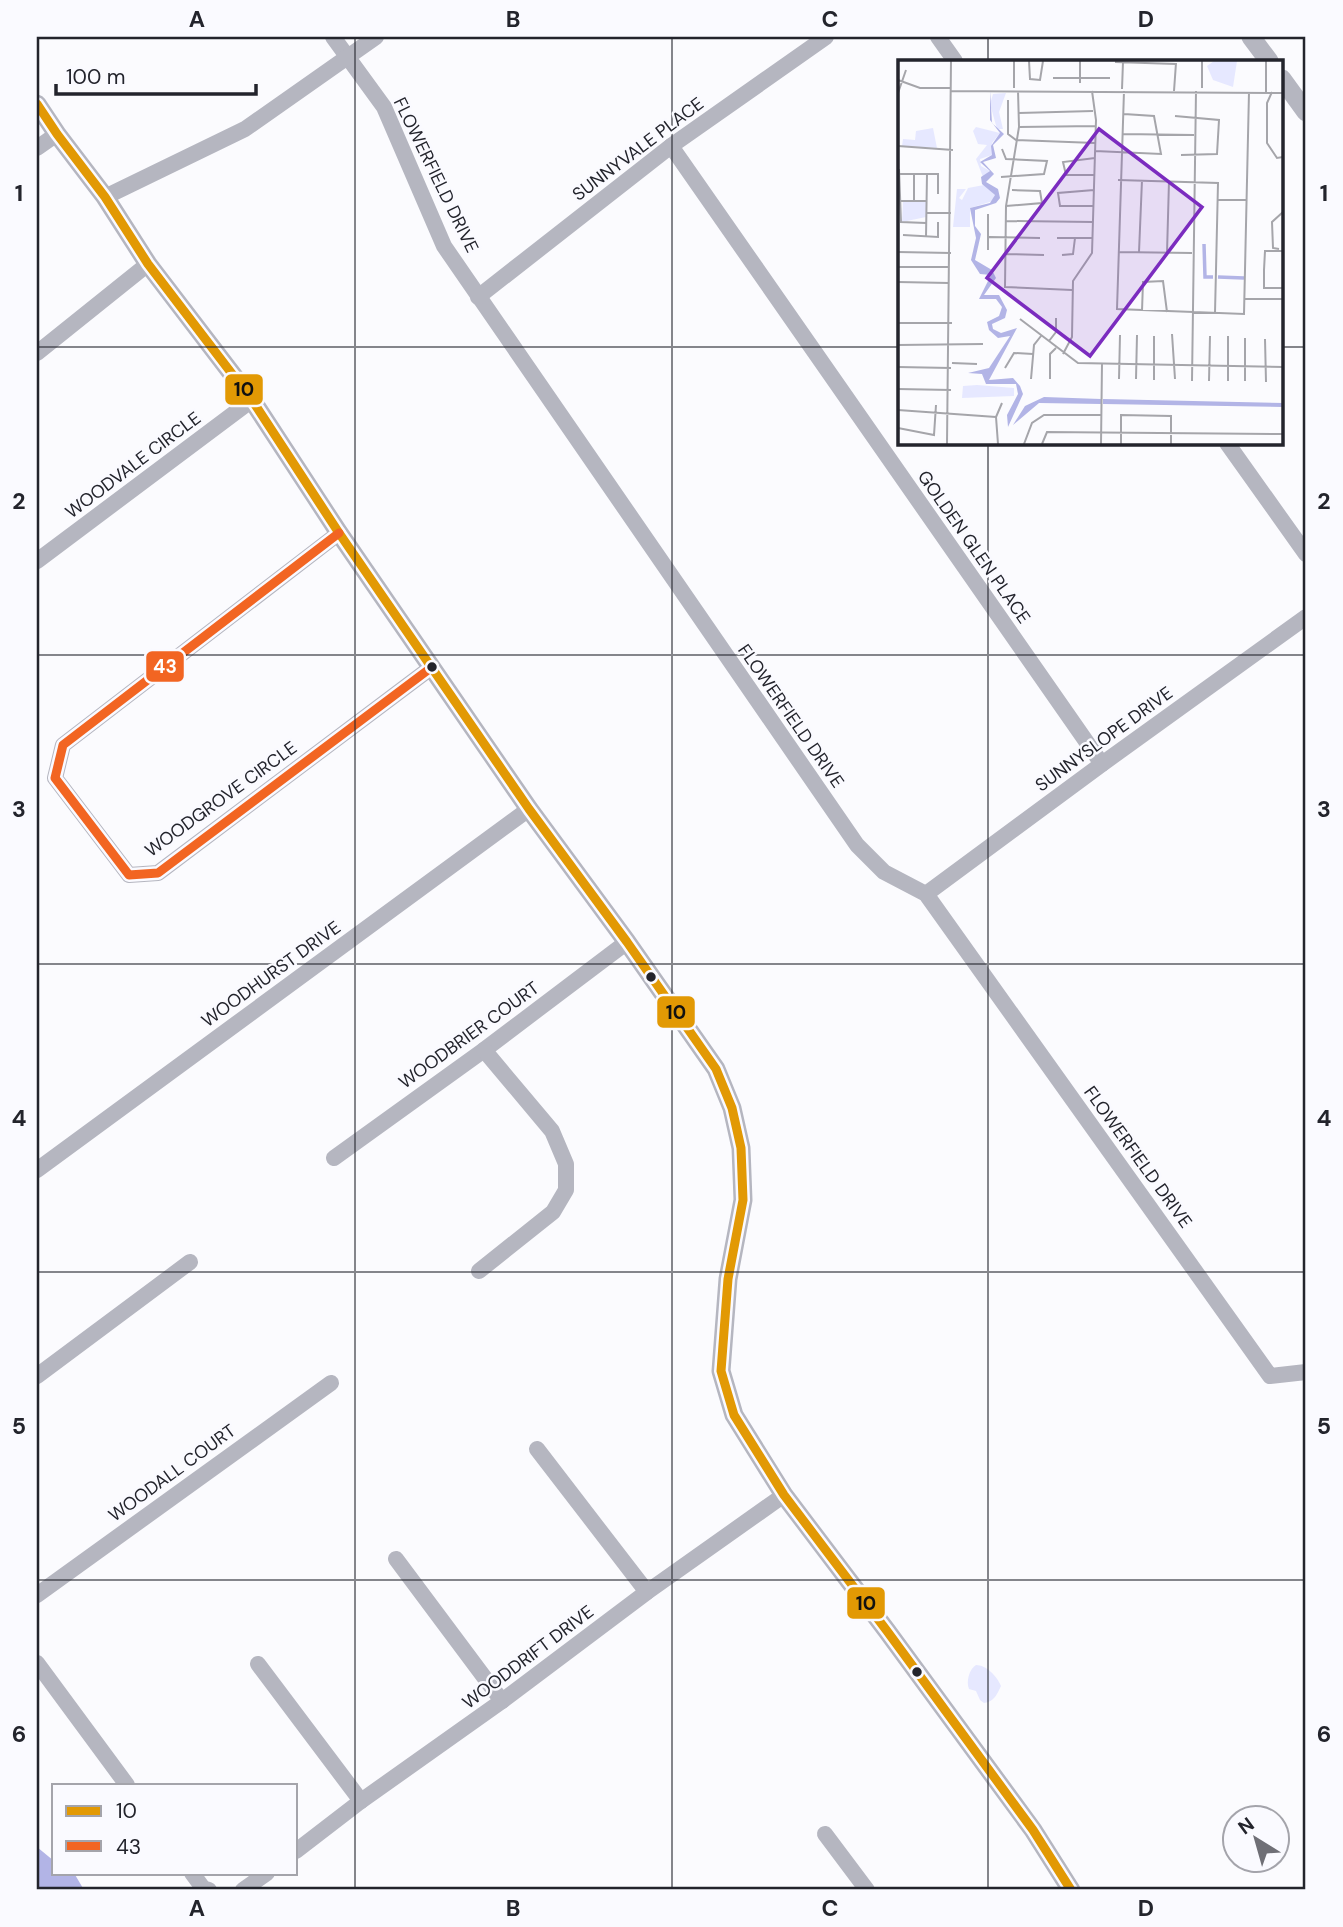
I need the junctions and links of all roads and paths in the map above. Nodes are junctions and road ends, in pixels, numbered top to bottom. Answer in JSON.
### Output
{"nodes":[{"id":1,"x":333,"y":37,"type":"edge"},
{"id":2,"x":376,"y":37,"type":"edge"},
{"id":3,"x":826,"y":37,"type":"edge"},
{"id":4,"x":938,"y":37,"type":"edge"},
{"id":5,"x":1251,"y":37,"type":"edge"},
{"id":6,"x":347,"y":58,"type":"junction"},
{"id":7,"x":954,"y":60,"type":"edge"},
{"id":8,"x":1268,"y":60,"type":"edge"},
{"id":9,"x":1284,"y":82,"type":"edge"},
{"id":10,"x":37,"y":104,"type":"edge"},
{"id":11,"x":1306,"y":112,"type":"edge"},
{"id":12,"x":57,"y":134,"type":"junction"},
{"id":13,"x":671,"y":146,"type":"junction"},
{"id":14,"x":37,"y":148,"type":"edge"},
{"id":15,"x":105,"y":197,"type":"junction"},
{"id":16,"x":148,"y":264,"type":"junction"},
{"id":17,"x":478,"y":297,"type":"junction"},
{"id":18,"x":37,"y":353,"type":"edge"},
{"id":19,"x":252,"y":400,"type":"junction"},
{"id":20,"x":1228,"y":444,"type":"edge"},
{"id":21,"x":339,"y":533,"type":"junction"},
{"id":22,"x":1306,"y":554,"type":"edge"},
{"id":23,"x":37,"y":561,"type":"edge"},
{"id":24,"x":1306,"y":617,"type":"edge"},
{"id":25,"x":432,"y":667,"type":"junction"},
{"id":26,"x":1102,"y":764,"type":"junction"},
{"id":27,"x":529,"y":808,"type":"junction"},
{"id":28,"x":926,"y":894,"type":"junction"},
{"id":29,"x":627,"y":942,"type":"junction"},
{"id":30,"x":484,"y":1050,"type":"junction"},
{"id":31,"x":334,"y":1158,"type":"dead end"},
{"id":32,"x":37,"y":1171,"type":"edge"},
{"id":33,"x":190,"y":1262,"type":"dead end"},
{"id":34,"x":479,"y":1271,"type":"dead end"},
{"id":35,"x":1306,"y":1372,"type":"edge"},
{"id":36,"x":37,"y":1376,"type":"edge"},
{"id":37,"x":331,"y":1383,"type":"dead end"},
{"id":38,"x":537,"y":1449,"type":"dead end"},
{"id":39,"x":784,"y":1495,"type":"junction"},
{"id":40,"x":396,"y":1559,"type":"dead end"},
{"id":41,"x":647,"y":1592,"type":"junction"},
{"id":42,"x":37,"y":1595,"type":"edge"},
{"id":43,"x":37,"y":1663,"type":"edge"},
{"id":44,"x":258,"y":1664,"type":"dead end"},
{"id":45,"x":502,"y":1701,"type":"junction"},
{"id":46,"x":126,"y":1784,"type":"edge"},
{"id":47,"x":361,"y":1801,"type":"junction"},
{"id":48,"x":825,"y":1834,"type":"dead end"},
{"id":49,"x":298,"y":1849,"type":"edge"},
{"id":50,"x":193,"y":1874,"type":"edge"},
{"id":51,"x":266,"y":1874,"type":"edge"},
{"id":52,"x":209,"y":1890,"type":"edge"},
{"id":53,"x":243,"y":1890,"type":"edge"},
{"id":54,"x":867,"y":1890,"type":"edge"},
{"id":55,"x":1071,"y":1890,"type":"edge"}],
"edges":[{"from":1,"to":6,"type":"street","name":"FLOWERFIELD DRIVE"},
{"from":2,"to":6,"type":"street"},
{"from":3,"to":13,"type":"street","name":"SUNNYVALE PLACE"},
{"from":4,"to":7,"type":"street"},
{"from":5,"to":8,"type":"street"},
{"from":6,"to":15,"type":"street"},
{"from":6,"to":17,"type":"street","name":"FLOWERFIELD DRIVE"},
{"from":9,"to":11,"type":"street"},
{"from":10,"to":12,"type":"street"},
{"from":12,"to":14,"type":"street"},
{"from":12,"to":15,"type":"street"},
{"from":13,"to":17,"type":"street","name":"SUNNYVALE PLACE"},
{"from":13,"to":26,"type":"street","name":"GOLDEN GLEN PLACE"},
{"from":15,"to":16,"type":"street"},
{"from":16,"to":18,"type":"street"},
{"from":16,"to":19,"type":"street"},
{"from":17,"to":28,"type":"street","name":"FLOWERFIELD DRIVE"},
{"from":19,"to":21,"type":"street"},
{"from":19,"to":23,"type":"street","name":"WOODVALE CIRCLE"},
{"from":20,"to":22,"type":"street"},
{"from":21,"to":25,"type":"street"},
{"from":21,"to":25,"type":"street","name":"WOODGROVE CIRCLE"},
{"from":24,"to":26,"type":"street","name":"SUNNYSLOPE DRIVE"},
{"from":25,"to":27,"type":"street"},
{"from":26,"to":28,"type":"street","name":"SUNNYSLOPE DRIVE"},
{"from":27,"to":29,"type":"street"},
{"from":27,"to":32,"type":"street","name":"WOODHURST DRIVE"},
{"from":28,"to":35,"type":"street","name":"FLOWERFIELD DRIVE"},
{"from":29,"to":30,"type":"street","name":"WOODBRIER COURT"},
{"from":29,"to":39,"type":"street"},
{"from":30,"to":31,"type":"street","name":"WOODBRIER COURT"},
{"from":30,"to":34,"type":"street"},
{"from":33,"to":36,"type":"street"},
{"from":37,"to":42,"type":"street","name":"WOODALL COURT"},
{"from":38,"to":41,"type":"street"},
{"from":39,"to":41,"type":"street","name":"WOODDRIFT DRIVE"},
{"from":39,"to":55,"type":"street"},
{"from":40,"to":45,"type":"street"},
{"from":41,"to":45,"type":"street","name":"WOODDRIFT DRIVE"},
{"from":43,"to":46,"type":"street"},
{"from":44,"to":47,"type":"street"},
{"from":45,"to":47,"type":"street","name":"WOODDRIFT DRIVE"},
{"from":47,"to":49,"type":"street","name":"WOODDRIFT DRIVE"},
{"from":48,"to":54,"type":"street"},
{"from":50,"to":52,"type":"street"},
{"from":51,"to":53,"type":"street"}]}
